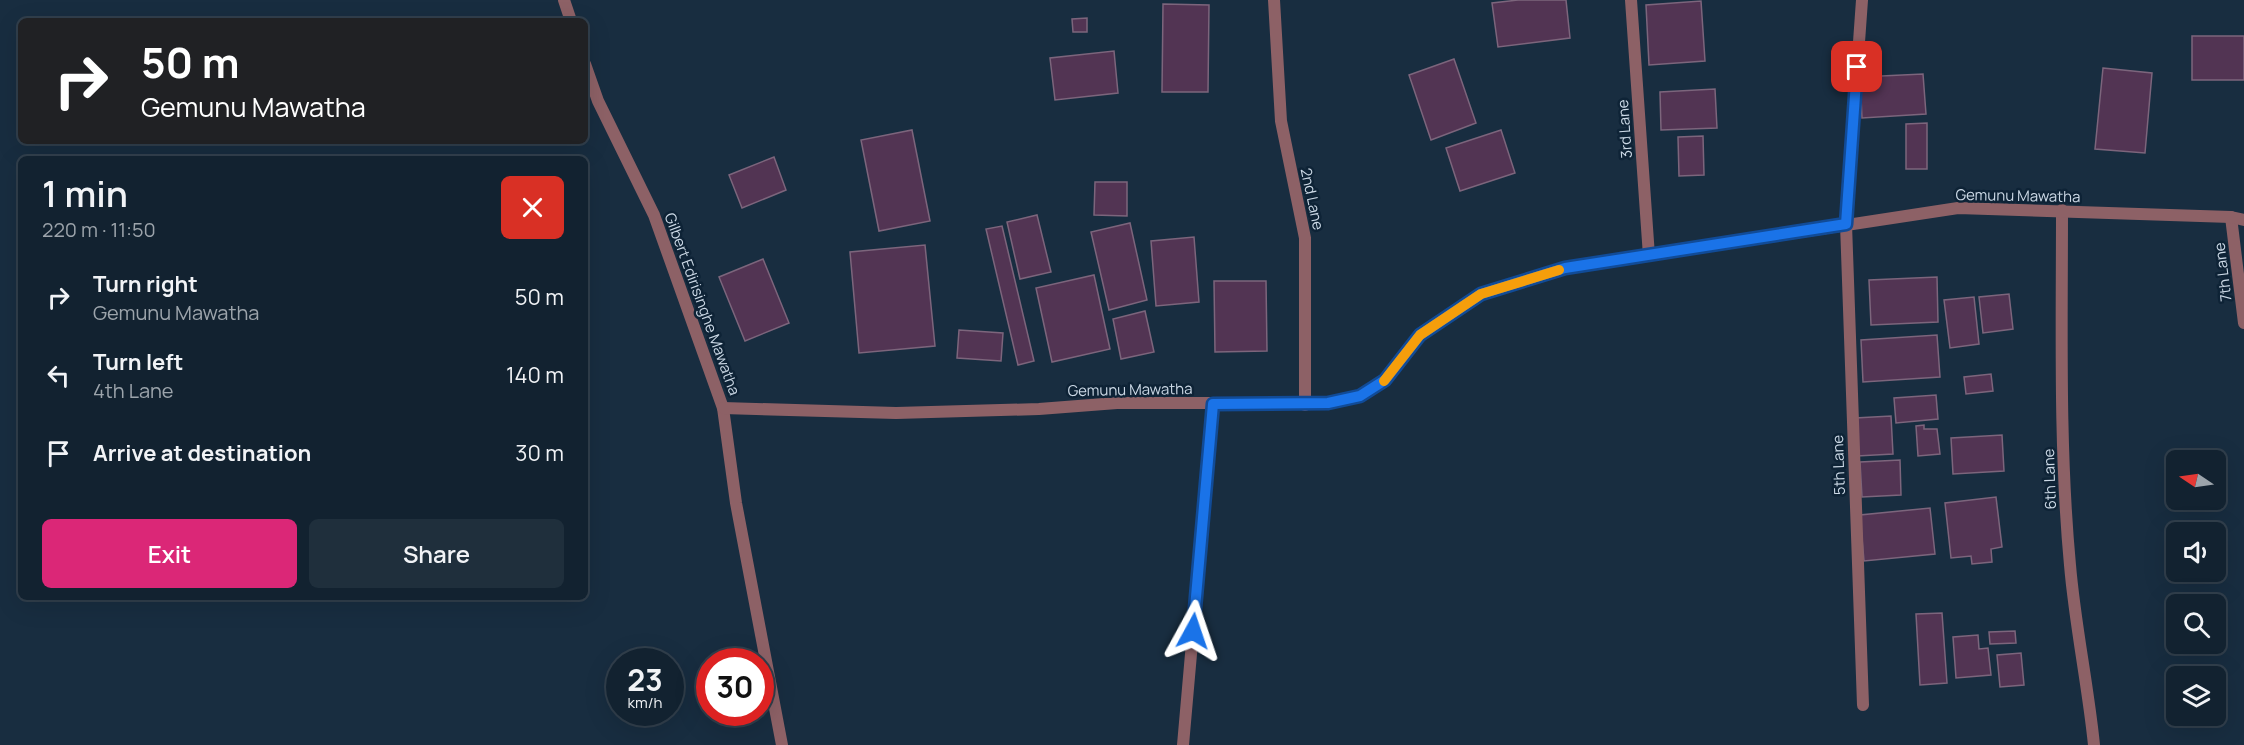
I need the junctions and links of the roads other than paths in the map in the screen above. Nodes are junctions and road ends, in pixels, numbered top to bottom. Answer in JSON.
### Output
{"nodes":[{"id":1,"x":564,"y":0,"type":"edge"},
{"id":2,"x":1274,"y":0,"type":"edge"},
{"id":3,"x":1632,"y":0,"type":"edge"},
{"id":4,"x":1862,"y":0,"type":"edge"},
{"id":5,"x":570,"y":18,"type":"edge"},
{"id":6,"x":588,"y":73,"type":"edge"},
{"id":7,"x":2062,"y":210,"type":"junction"},
{"id":8,"x":2238,"y":218,"type":"edge"},
{"id":9,"x":1846,"y":224,"type":"junction"},
{"id":10,"x":1649,"y":256,"type":"junction"},
{"id":11,"x":2244,"y":323,"type":"edge"},
{"id":12,"x":1213,"y":404,"type":"junction"},
{"id":13,"x":1305,"y":405,"type":"junction"},
{"id":14,"x":723,"y":408,"type":"junction"},
{"id":15,"x":1863,"y":705,"type":"dead end"},
{"id":16,"x":782,"y":745,"type":"edge"},
{"id":17,"x":1183,"y":745,"type":"edge"},
{"id":18,"x":2094,"y":745,"type":"edge"}],
"edges":[{"from":1,"to":5,"type":"street"},
{"from":2,"to":13,"type":"street","name":"2nd Lane"},
{"from":3,"to":10,"type":"street","name":"3rd Lane"},
{"from":4,"to":9,"type":"street","name":"5th Lane"},
{"from":6,"to":14,"type":"street","name":"Gilbert Edirisinghe Mawatha"},
{"from":7,"to":8,"type":"street","name":"Gemunu Mawatha"},
{"from":7,"to":9,"type":"street","name":"Gemunu Mawatha"},
{"from":7,"to":18,"type":"street","name":"6th Lane"},
{"from":8,"to":11,"type":"street","name":"7th Lane"},
{"from":9,"to":10,"type":"street","name":"Gemunu Mawatha"},
{"from":9,"to":15,"type":"street","name":"5th Lane"},
{"from":10,"to":13,"type":"street","name":"Gemunu Mawatha"},
{"from":12,"to":13,"type":"street","name":"Gemunu Mawatha"},
{"from":12,"to":14,"type":"street","name":"Gemunu Mawatha"},
{"from":12,"to":17,"type":"street"},
{"from":14,"to":16,"type":"street","name":"Gilbert Edirisinghe Mawatha"}]}
